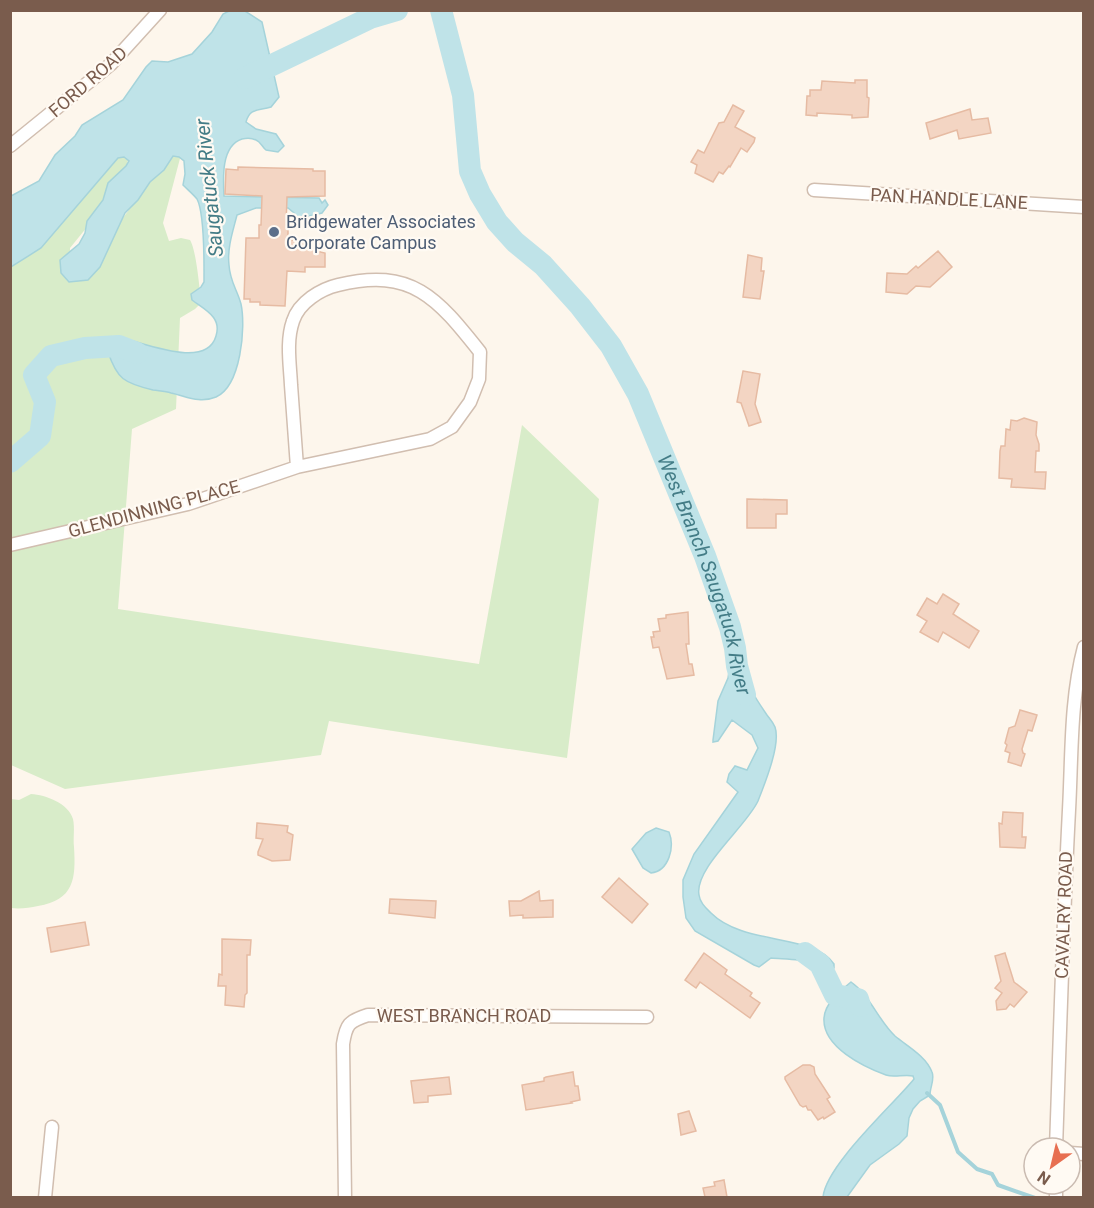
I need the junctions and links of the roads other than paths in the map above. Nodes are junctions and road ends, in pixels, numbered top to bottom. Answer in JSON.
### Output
{"nodes":[{"id":1,"x":160,"y":10,"type":"edge"},
{"id":2,"x":10,"y":146,"type":"edge"},
{"id":3,"x":814,"y":190,"type":"dead end"},
{"id":4,"x":1083,"y":207,"type":"edge"},
{"id":5,"x":297,"y":467,"type":"junction"},
{"id":6,"x":10,"y":545,"type":"edge"},
{"id":7,"x":1083,"y":647,"type":"edge"},
{"id":8,"x":647,"y":1017,"type":"dead end"},
{"id":9,"x":52,"y":1127,"type":"dead end"},
{"id":10,"x":1056,"y":1136,"type":"edge"},
{"id":11,"x":45,"y":1197,"type":"edge"},
{"id":12,"x":345,"y":1197,"type":"edge"}],
"edges":[{"from":1,"to":2,"type":"street","name":"FORD ROAD"},
{"from":3,"to":4,"type":"street","name":"PAN HANDLE LANE"},
{"from":5,"to":5,"type":"street","name":"GLENDINNING PLACE"},
{"from":5,"to":6,"type":"street","name":"GLENDINNING PLACE"},
{"from":7,"to":10,"type":"street","name":"CAVALRY ROAD"},
{"from":8,"to":12,"type":"street","name":"WEST BRANCH ROAD"},
{"from":9,"to":11,"type":"street"}]}
